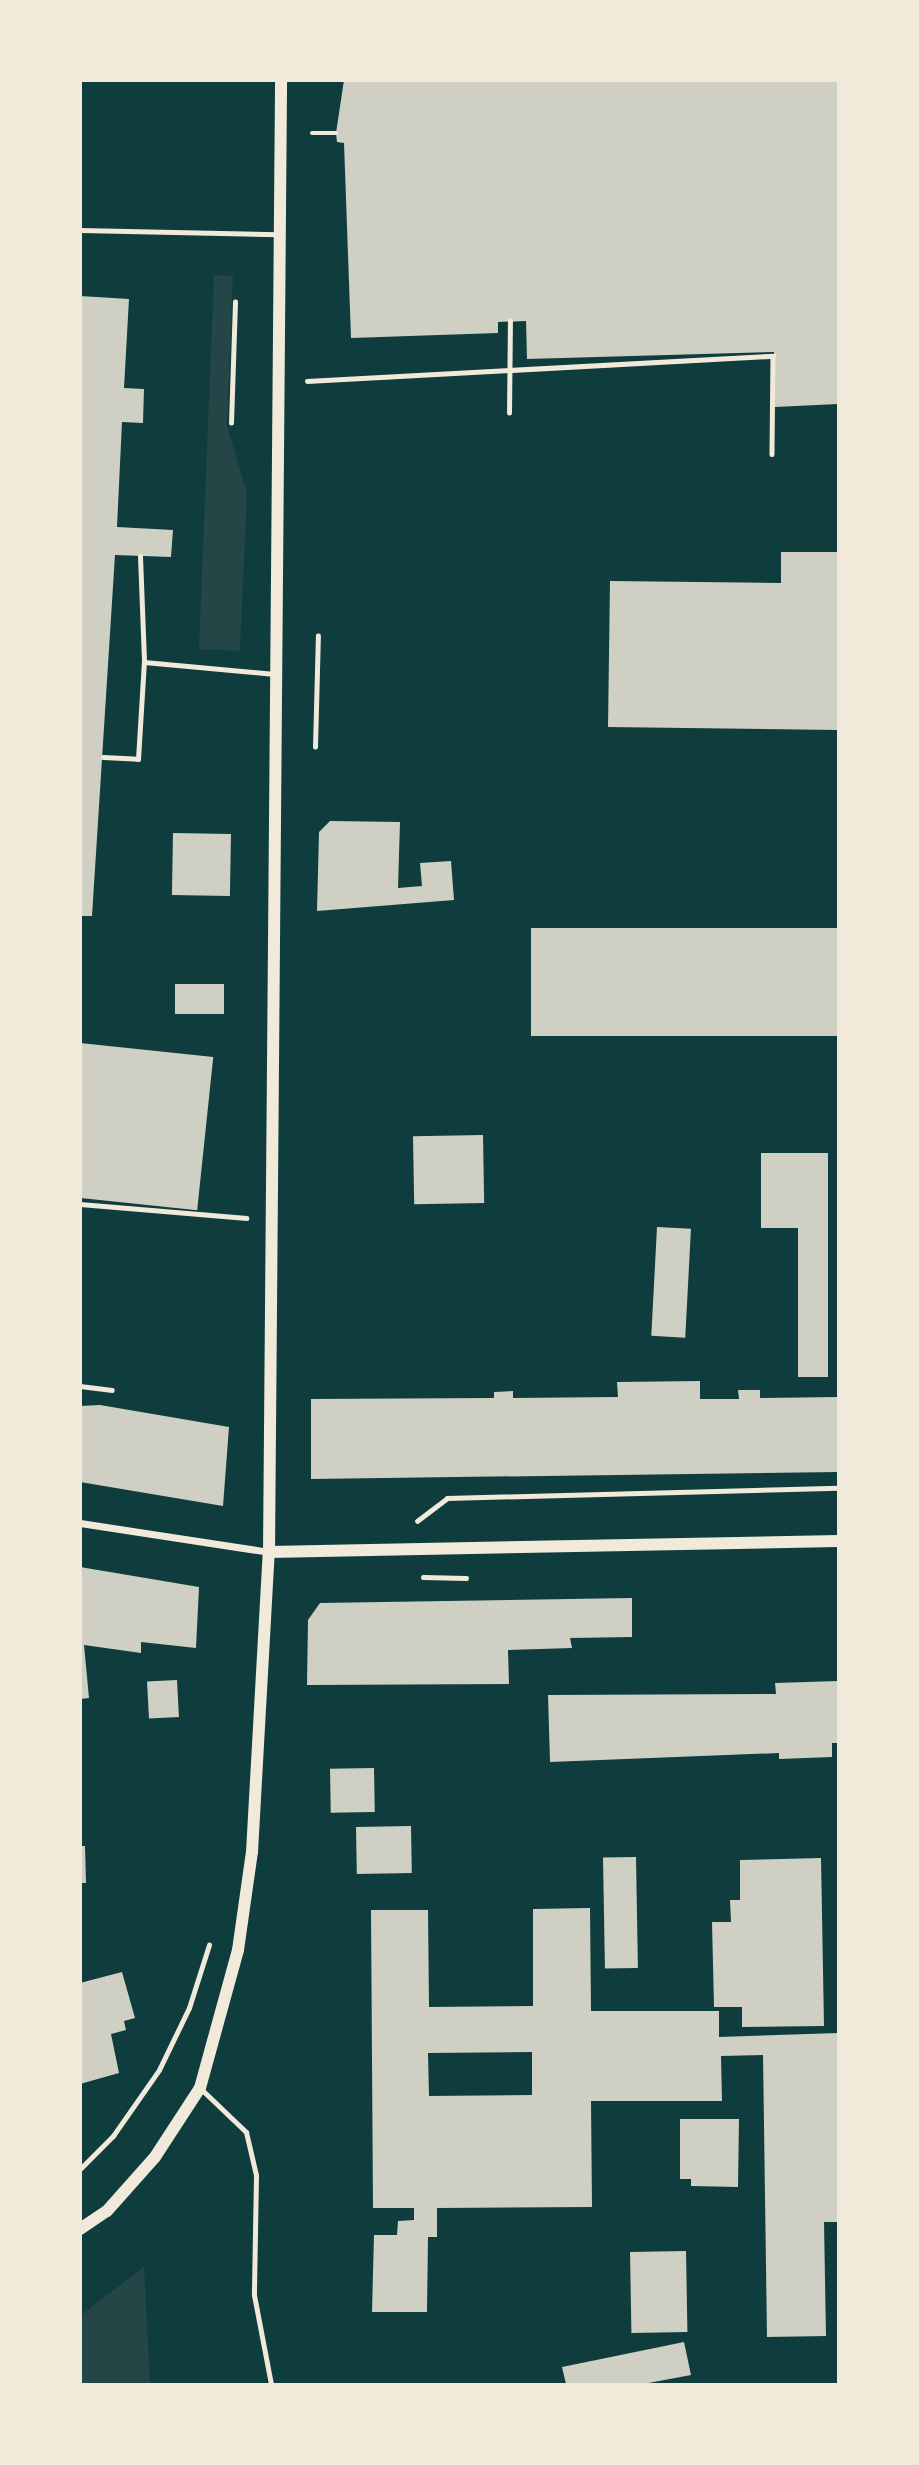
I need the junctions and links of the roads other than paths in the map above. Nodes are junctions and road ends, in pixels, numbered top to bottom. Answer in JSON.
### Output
{"nodes":[{"id":1,"x":281,"y":80,"type":"edge"},
{"id":2,"x":80,"y":230,"type":"edge"},
{"id":3,"x":281,"y":234,"type":"junction"},
{"id":4,"x":140,"y":556,"type":"dead end"},
{"id":5,"x":144,"y":662,"type":"junction"},
{"id":6,"x":276,"y":674,"type":"junction"},
{"id":7,"x":103,"y":757,"type":"dead end"},
{"id":8,"x":80,"y":1523,"type":"edge"},
{"id":9,"x":838,"y":1541,"type":"edge"},
{"id":10,"x":269,"y":1552,"type":"junction"},
{"id":11,"x":200,"y":2088,"type":"junction"},
{"id":12,"x":80,"y":2229,"type":"edge"},
{"id":13,"x":271,"y":2385,"type":"edge"}],
"edges":[{"from":1,"to":3,"type":"street"},
{"from":2,"to":3,"type":"lane"},
{"from":3,"to":6,"type":"street"},
{"from":4,"to":5,"type":"lane"},
{"from":5,"to":6,"type":"lane"},
{"from":5,"to":7,"type":"lane"},
{"from":6,"to":10,"type":"street"},
{"from":8,"to":10,"type":"street"},
{"from":9,"to":10,"type":"street"},
{"from":10,"to":11,"type":"street"},
{"from":11,"to":12,"type":"street"},
{"from":11,"to":13,"type":"lane"}]}
